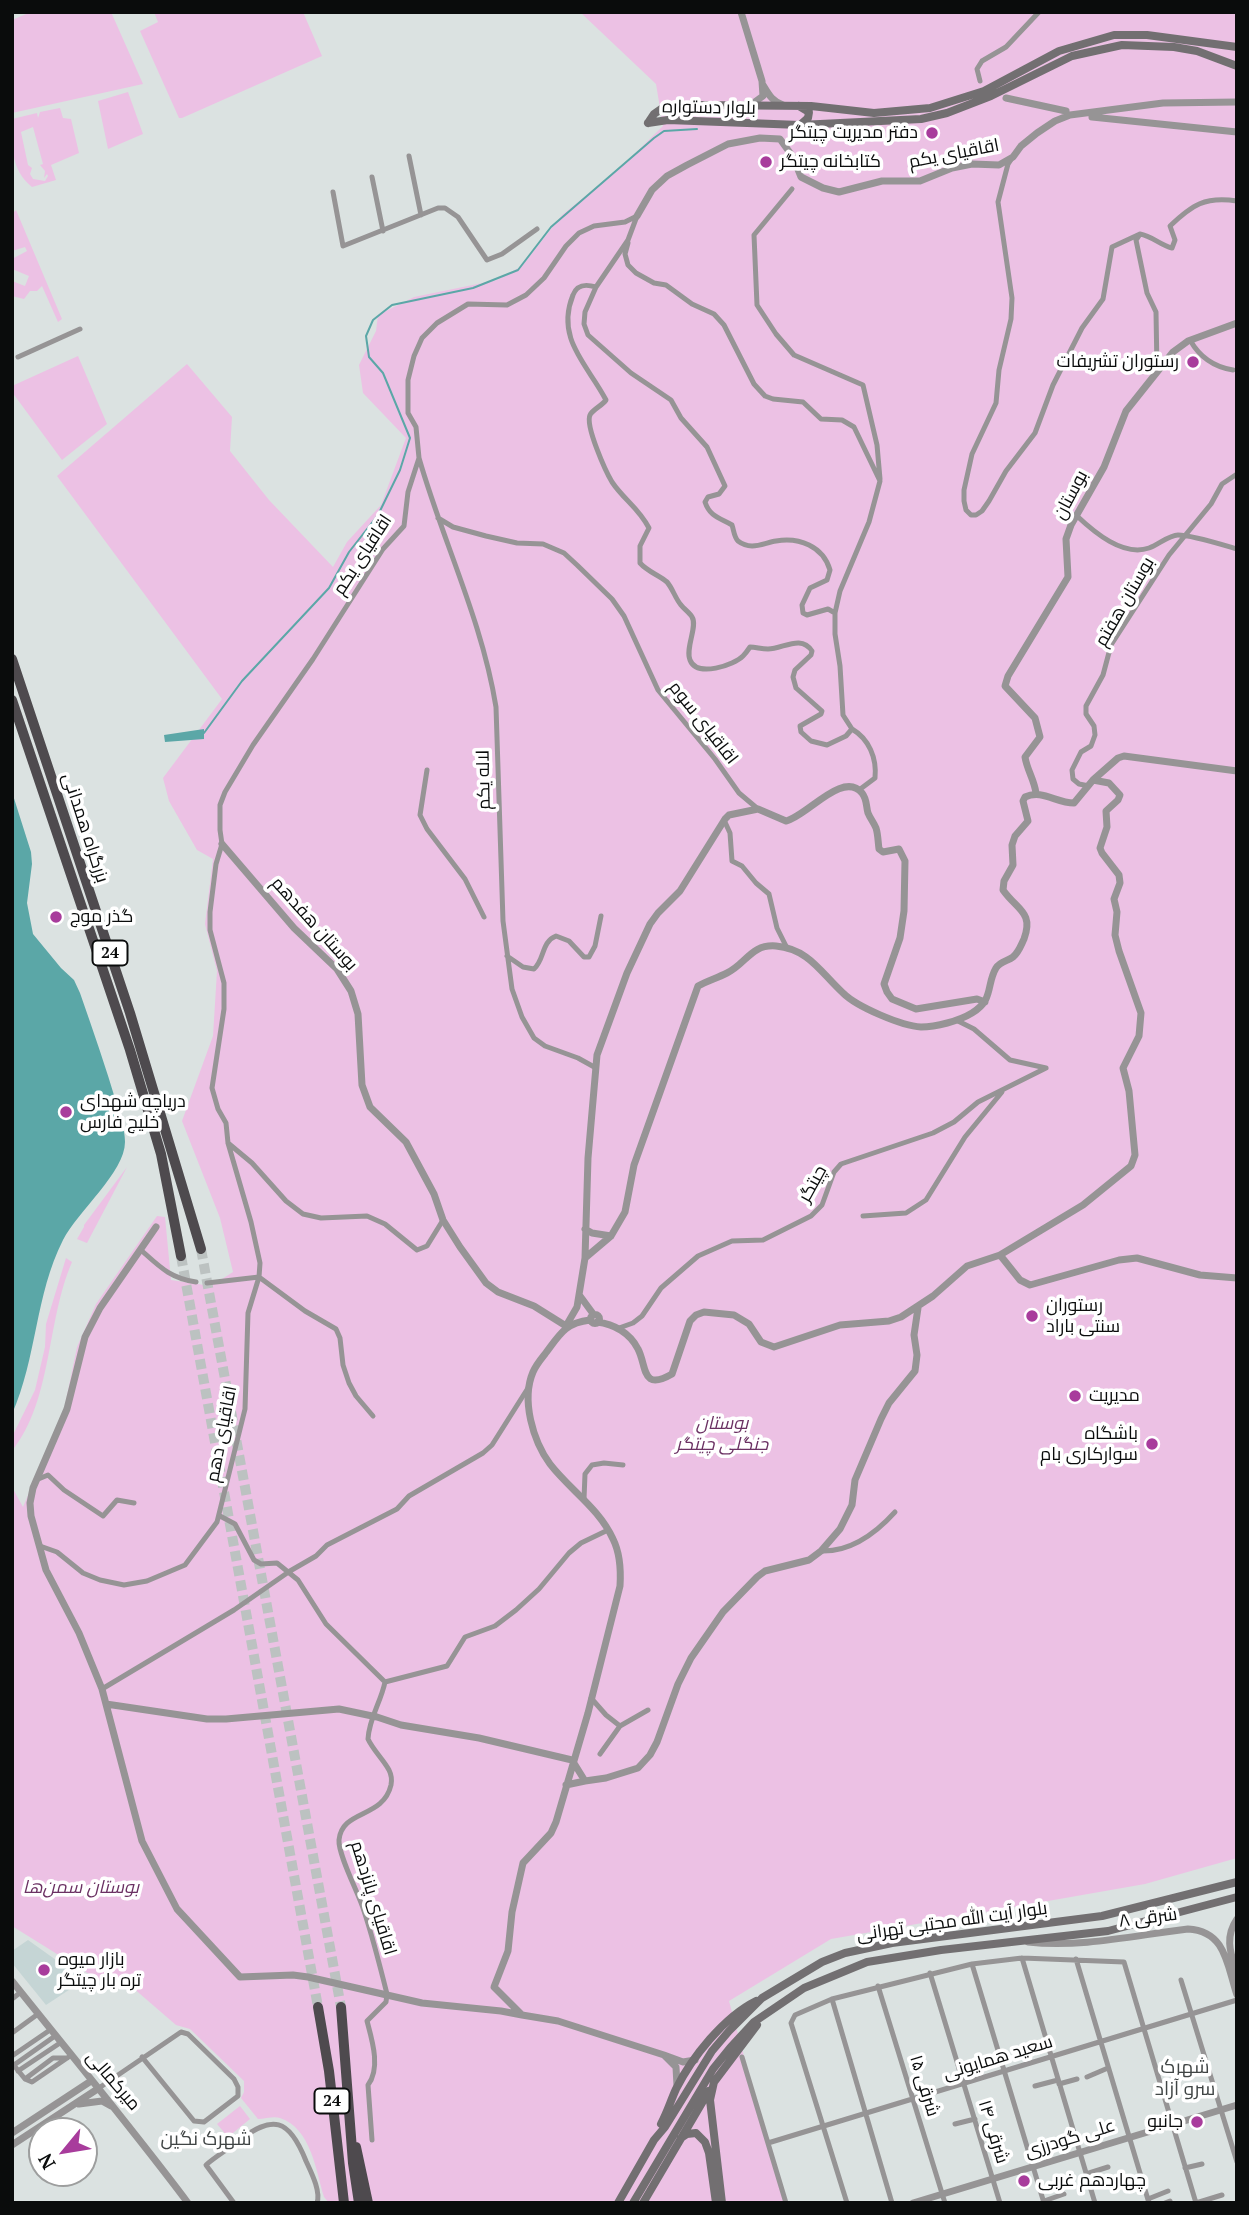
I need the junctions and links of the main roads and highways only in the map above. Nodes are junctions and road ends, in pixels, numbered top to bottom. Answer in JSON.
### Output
{"nodes":[{"id":1,"x":1237,"y":47,"type":"edge"},
{"id":2,"x":1237,"y":66,"type":"edge"},
{"id":3,"x":717,"y":105,"type":"junction"},
{"id":4,"x":797,"y":106,"type":"junction"},
{"id":5,"x":723,"y":123,"type":"junction"},
{"id":6,"x":800,"y":125,"type":"junction"},
{"id":7,"x":12,"y":659,"type":"edge"},
{"id":8,"x":12,"y":700,"type":"edge"},
{"id":9,"x":201,"y":1249,"type":"tunnel mouth"},
{"id":10,"x":181,"y":1256,"type":"tunnel mouth"},
{"id":11,"x":1237,"y":1882,"type":"edge"},
{"id":12,"x":1237,"y":1897,"type":"edge"},
{"id":13,"x":982,"y":1932,"type":"junction"},
{"id":14,"x":984,"y":1946,"type":"junction"},
{"id":15,"x":762,"y":1998,"type":"junction"},
{"id":16,"x":318,"y":2007,"type":"tunnel mouth"},
{"id":17,"x":341,"y":2007,"type":"tunnel mouth"},
{"id":18,"x":766,"y":2013,"type":"junction"},
{"id":19,"x":714,"y":2082,"type":"junction"},
{"id":20,"x":351,"y":2122,"type":"junction"},
{"id":21,"x":654,"y":2140,"type":"junction"},
{"id":22,"x":678,"y":2140,"type":"junction"},
{"id":23,"x":344,"y":2201,"type":"edge"},
{"id":24,"x":359,"y":2203,"type":"edge"},
{"id":25,"x":368,"y":2203,"type":"edge"},
{"id":26,"x":618,"y":2203,"type":"edge"},
{"id":27,"x":633,"y":2203,"type":"edge"},
{"id":28,"x":643,"y":2203,"type":"edge"},
{"id":29,"x":716,"y":2203,"type":"edge"},
{"id":30,"x":722,"y":2203,"type":"edge"}],
"edges":[{"from":1,"to":4,"type":"main road","name":"بلوار دستواره"},
{"from":2,"to":6,"type":"main road","name":"بلوار دستواره"},
{"from":3,"to":4,"type":"main road","name":"بلوار دستواره"},
{"from":3,"to":5,"type":"main road"},
{"from":3,"to":5,"type":"main road","name":"بلوار دستواره"},
{"from":4,"to":6,"type":"main road"},
{"from":5,"to":6,"type":"main road","name":"بلوار دستواره"},
{"from":7,"to":9,"type":"highway","name":"بزرگراه همدانی","number":"24"},
{"from":8,"to":10,"type":"highway","name":"بزرگراه همدانی","number":"24"},
{"from":11,"to":13,"type":"main road","name":"بلوار آیت الله مجتبی تهرانی"},
{"from":12,"to":14,"type":"main road","name":"بلوار آیت الله مجتبی تهرانی"},
{"from":13,"to":14,"type":"main road"},
{"from":13,"to":15,"type":"main road","name":"بلوار آیت الله مجتبی تهرانی"},
{"from":14,"to":18,"type":"main road","name":"بلوار آیت الله مجتبی تهرانی"},
{"from":15,"to":21,"type":"main road","name":"بلوار آیت الله مجتبی تهرانی"},
{"from":15,"to":21,"type":"main road"},
{"from":16,"to":23,"type":"highway","number":"24"},
{"from":17,"to":20,"type":"highway","number":"24"},
{"from":18,"to":19,"type":"main road"},
{"from":18,"to":27,"type":"main road","name":"بلوار آیت الله مجتبی تهرانی"},
{"from":19,"to":22,"type":"main road"},
{"from":19,"to":30,"type":"main road"},
{"from":20,"to":24,"type":"highway","number":"24"},
{"from":20,"to":25,"type":"highway"},
{"from":21,"to":26,"type":"main road","name":"بلوار آیت الله مجتبی تهرانی"},
{"from":22,"to":28,"type":"main road"},
{"from":22,"to":29,"type":"main road"}]}
